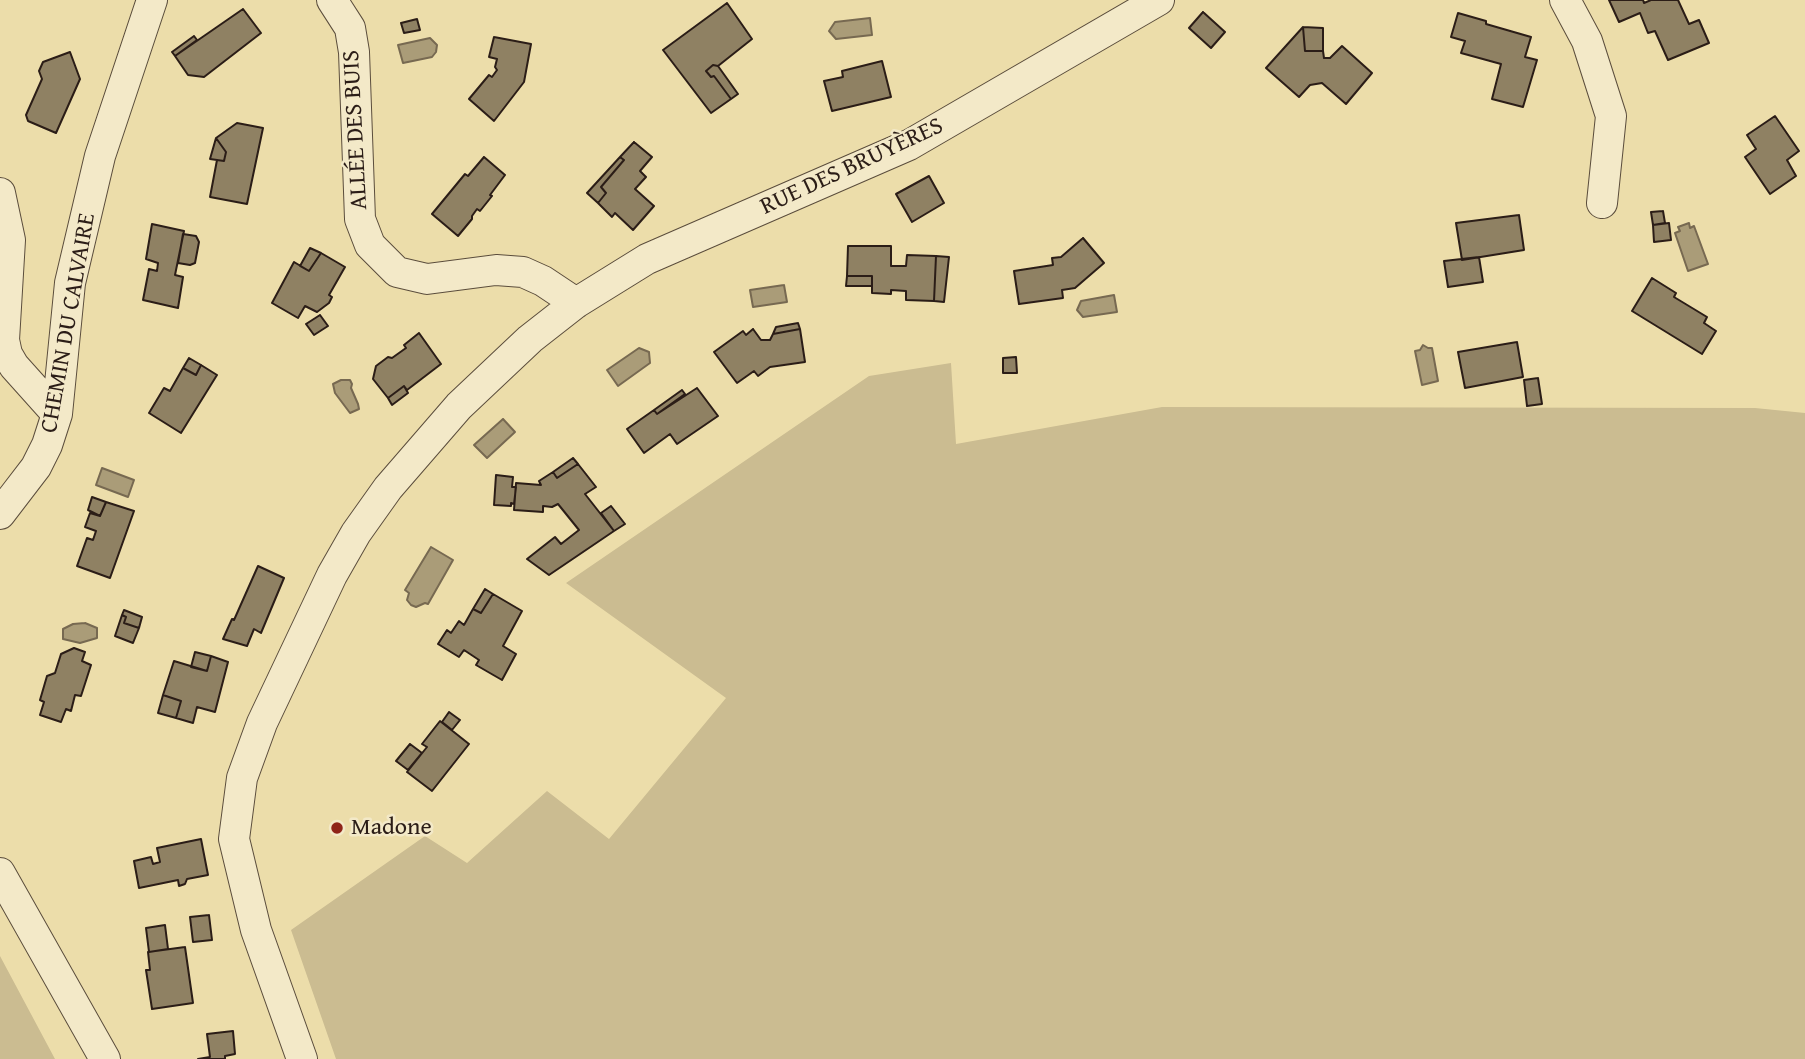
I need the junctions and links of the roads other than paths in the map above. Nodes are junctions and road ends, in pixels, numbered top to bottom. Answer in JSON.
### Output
{"nodes":[{"id":1,"x":152,"y":0,"type":"edge"},
{"id":2,"x":332,"y":0,"type":"edge"},
{"id":3,"x":1159,"y":0,"type":"edge"},
{"id":4,"x":1565,"y":0,"type":"edge"},
{"id":5,"x":0,"y":193,"type":"edge"},
{"id":6,"x":1602,"y":203,"type":"dead end"},
{"id":7,"x":576,"y":303,"type":"junction"},
{"id":8,"x":57,"y":414,"type":"junction"},
{"id":9,"x":0,"y":514,"type":"edge"},
{"id":10,"x":0,"y":873,"type":"edge"},
{"id":11,"x":105,"y":1059,"type":"edge"},
{"id":12,"x":302,"y":1059,"type":"edge"}],
"edges":[{"from":1,"to":8,"type":"street","name":"CHEMIN DU CALVAIRE"},
{"from":2,"to":7,"type":"street","name":"ALLÉE DES BUIS"},
{"from":3,"to":7,"type":"street","name":"RUE DES BRUYÈRES"},
{"from":4,"to":6,"type":"street"},
{"from":5,"to":8,"type":"street"},
{"from":7,"to":12,"type":"street","name":"RUE DES BRUYÈRES"},
{"from":8,"to":9,"type":"street","name":"CHEMIN DU CALVAIRE"},
{"from":10,"to":11,"type":"street"}]}
